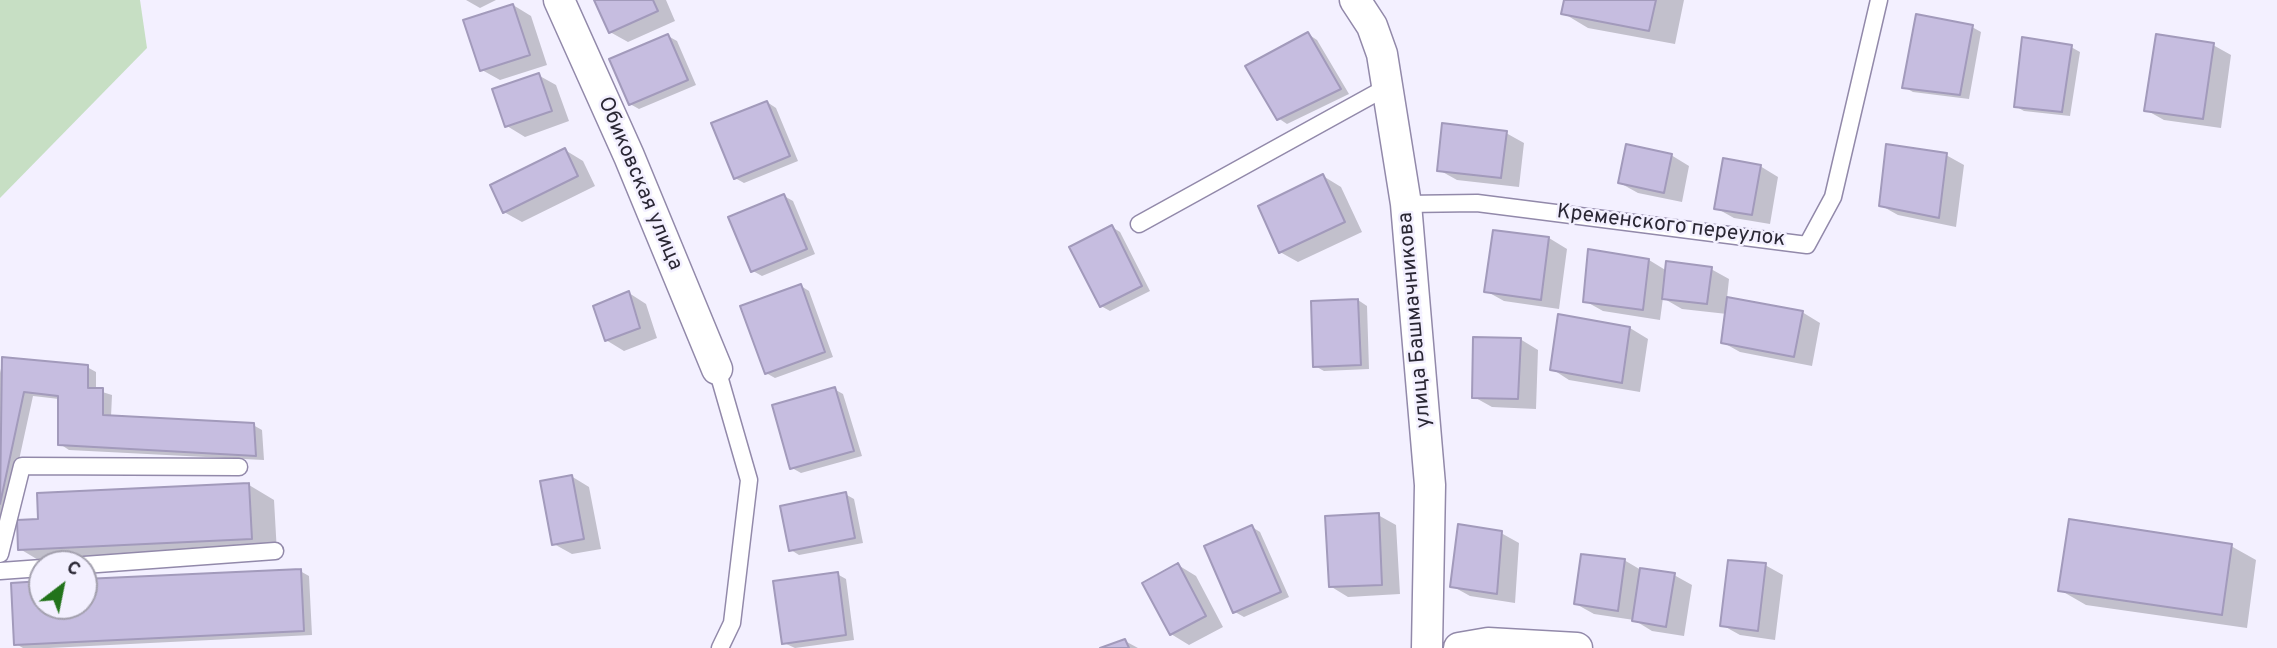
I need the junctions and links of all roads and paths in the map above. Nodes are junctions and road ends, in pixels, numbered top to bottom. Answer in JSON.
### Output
{"nodes":[{"id":1,"x":559,"y":0,"type":"edge"},
{"id":2,"x":1355,"y":0,"type":"edge"},
{"id":3,"x":1879,"y":0,"type":"edge"},
{"id":4,"x":1387,"y":87,"type":"junction"},
{"id":5,"x":1406,"y":204,"type":"junction"},
{"id":6,"x":1139,"y":224,"type":"dead end"},
{"id":7,"x":717,"y":369,"type":"joint"},
{"id":8,"x":239,"y":467,"type":"dead end"},
{"id":9,"x":275,"y":551,"type":"dead end"},
{"id":10,"x":0,"y":554,"type":"edge"},
{"id":11,"x":98,"y":564,"type":"edge"},
{"id":12,"x":28,"y":569,"type":"edge"},
{"id":13,"x":0,"y":571,"type":"edge"},
{"id":14,"x":1478,"y":646,"type":"edge"},
{"id":15,"x":720,"y":648,"type":"edge"},
{"id":16,"x":1427,"y":648,"type":"edge"},
{"id":17,"x":1577,"y":648,"type":"edge"}],
"edges":[{"from":1,"to":7,"type":"street","name":"Обиковская улица"},
{"from":2,"to":4,"type":"street","name":"улица Башмачникова"},
{"from":3,"to":5,"type":"lane","name":"Кременского переулок"},
{"from":4,"to":5,"type":"street","name":"улица Башмачникова"},
{"from":4,"to":6,"type":"lane"},
{"from":5,"to":16,"type":"street","name":"улица Башмачникова"},
{"from":7,"to":15,"type":"lane"},
{"from":8,"to":10,"type":"lane"},
{"from":9,"to":11,"type":"lane"},
{"from":12,"to":13,"type":"lane"},
{"from":14,"to":17,"type":"street"}]}
